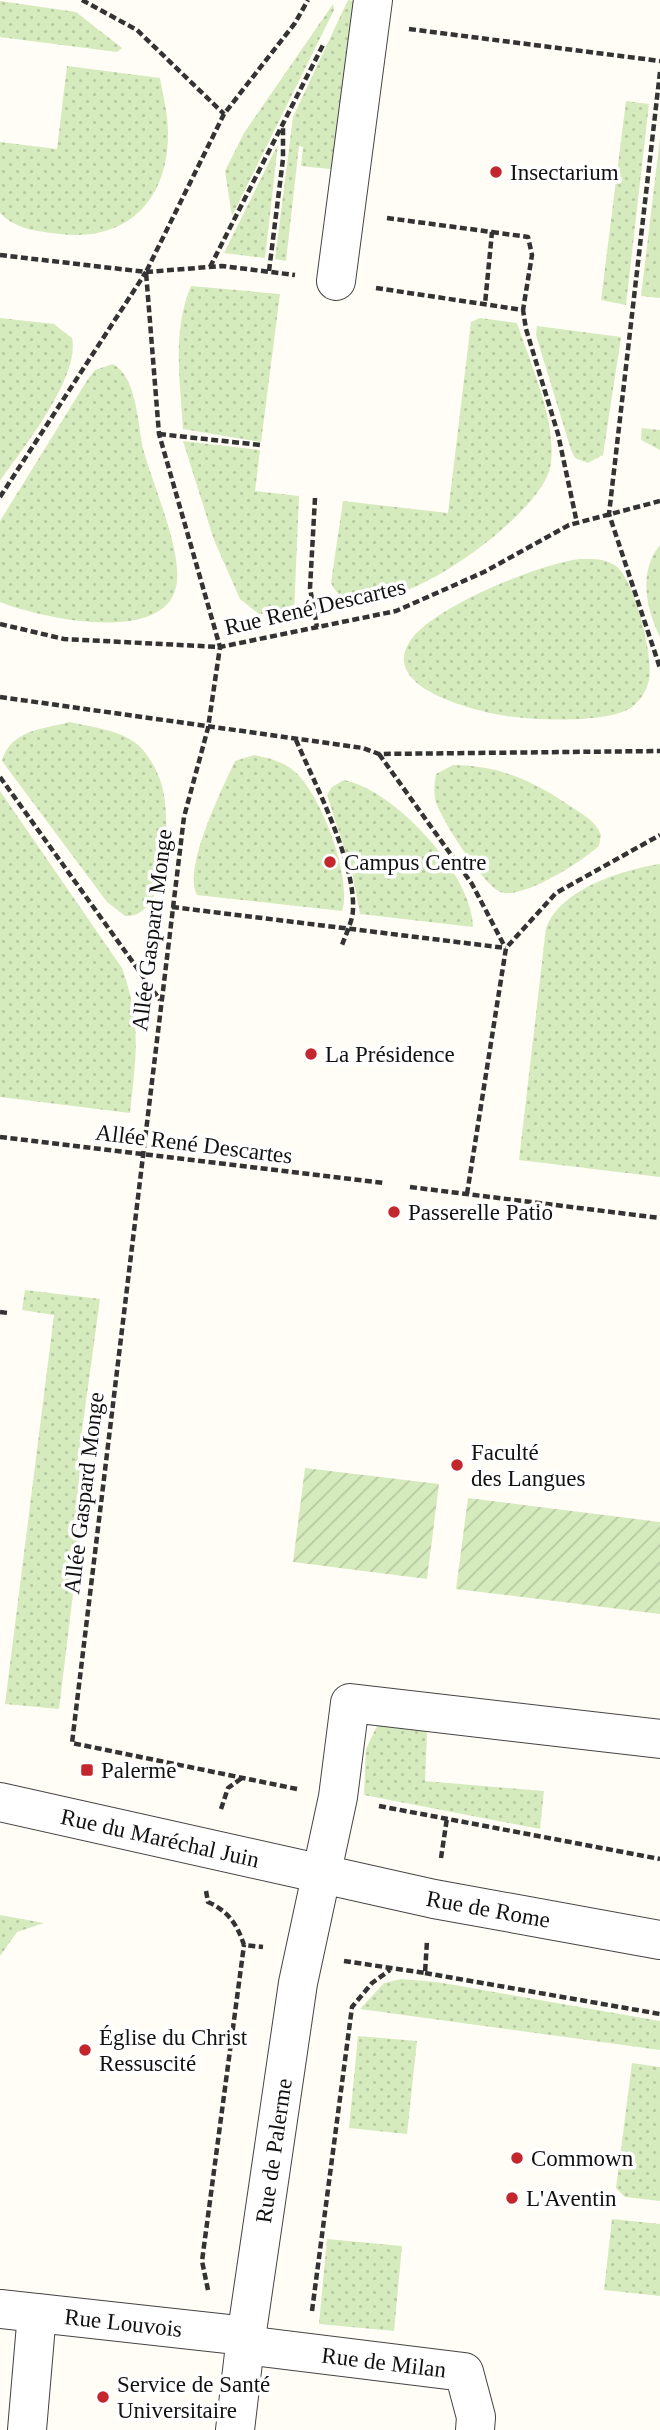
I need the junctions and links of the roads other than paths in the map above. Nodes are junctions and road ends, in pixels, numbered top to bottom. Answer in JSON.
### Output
{"nodes":[{"id":1,"x":373,"y":0,"type":"edge"},
{"id":2,"x":336,"y":281,"type":"road end"},
{"id":3,"x":660,"y":1739,"type":"edge"},
{"id":4,"x":0,"y":1802,"type":"edge"},
{"id":5,"x":320,"y":1874,"type":"junction"},
{"id":6,"x":660,"y":1940,"type":"edge"},
{"id":7,"x":18,"y":2311,"type":"edge"},
{"id":8,"x":245,"y":2341,"type":"junction"},
{"id":9,"x":27,"y":2430,"type":"edge"},
{"id":10,"x":235,"y":2430,"type":"edge"},
{"id":11,"x":475,"y":2430,"type":"edge"}],
"edges":[{"from":1,"to":2,"type":"street"},
{"from":3,"to":5,"type":"street","name":"Rue de Palerme"},
{"from":4,"to":5,"type":"street","name":"Rue du Maréchal Juin"},
{"from":5,"to":6,"type":"street","name":"Rue de Rome"},
{"from":5,"to":8,"type":"street","name":"Rue de Palerme"},
{"from":7,"to":8,"type":"street","name":"Rue Louvois"},
{"from":7,"to":9,"type":"street"},
{"from":8,"to":10,"type":"street","name":"Rue de Palerme"},
{"from":8,"to":11,"type":"street","name":"Rue de Milan"}]}
